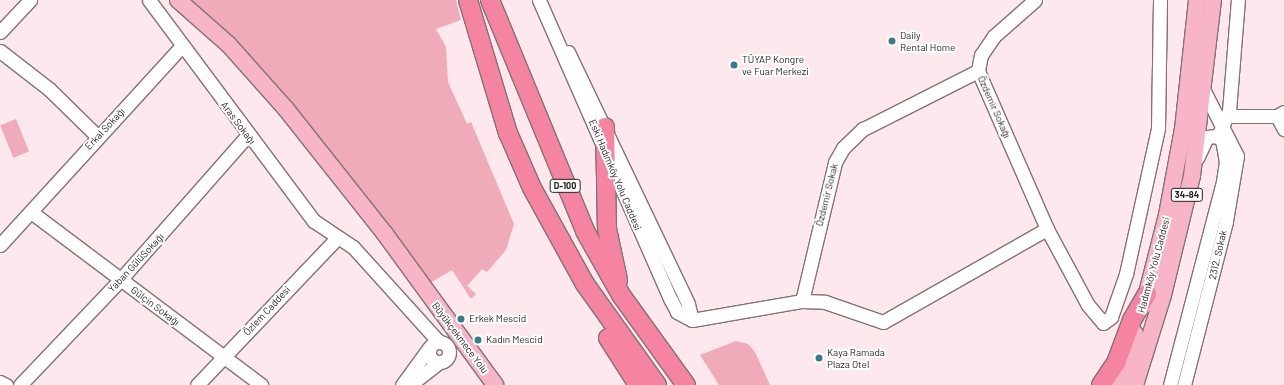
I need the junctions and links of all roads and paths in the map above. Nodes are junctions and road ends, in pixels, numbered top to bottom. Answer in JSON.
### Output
{"nodes":[{"id":1,"x":30,"y":0,"type":"edge"},
{"id":2,"x":149,"y":0,"type":"edge"},
{"id":3,"x":178,"y":0,"type":"edge"},
{"id":4,"x":468,"y":0,"type":"edge"},
{"id":5,"x":490,"y":0,"type":"edge"},
{"id":6,"x":539,"y":0,"type":"edge"},
{"id":7,"x":549,"y":0,"type":"edge"},
{"id":8,"x":1035,"y":0,"type":"edge"},
{"id":9,"x":1160,"y":0,"type":"edge"},
{"id":10,"x":1197,"y":0,"type":"edge"},
{"id":11,"x":1213,"y":0,"type":"edge"},
{"id":12,"x":1238,"y":0,"type":"edge"},
{"id":13,"x":0,"y":32,"type":"edge"},
{"id":14,"x":181,"y":47,"type":"junction"},
{"id":15,"x":0,"y":51,"type":"edge"},
{"id":16,"x":978,"y":71,"type":"junction"},
{"id":17,"x":574,"y":76,"type":"junction"},
{"id":18,"x":1204,"y":91,"type":"junction"},
{"id":19,"x":1281,"y":114,"type":"edge"},
{"id":20,"x":605,"y":127,"type":"junction"},
{"id":21,"x":1222,"y":127,"type":"junction"},
{"id":22,"x":1284,"y":129,"type":"edge"},
{"id":23,"x":97,"y":136,"type":"junction"},
{"id":24,"x":247,"y":136,"type":"junction"},
{"id":25,"x":606,"y":152,"type":"junction"},
{"id":26,"x":1193,"y":167,"type":"junction"},
{"id":27,"x":628,"y":209,"type":"junction"},
{"id":28,"x":543,"y":210,"type":"junction"},
{"id":29,"x":645,"y":210,"type":"junction"},
{"id":30,"x":31,"y":212,"type":"junction"},
{"id":31,"x":1047,"y":229,"type":"junction"},
{"id":32,"x":337,"y":238,"type":"junction"},
{"id":33,"x":0,"y":245,"type":"edge"},
{"id":34,"x":120,"y":280,"type":"junction"},
{"id":35,"x":1147,"y":294,"type":"junction"},
{"id":36,"x":621,"y":295,"type":"junction"},
{"id":37,"x":802,"y":301,"type":"junction"},
{"id":38,"x":447,"y":320,"type":"junction"},
{"id":39,"x":692,"y":320,"type":"junction"},
{"id":40,"x":435,"y":343,"type":"junction"},
{"id":41,"x":469,"y":349,"type":"junction"},
{"id":42,"x":224,"y":357,"type":"junction"},
{"id":43,"x":443,"y":361,"type":"junction"},
{"id":44,"x":422,"y":366,"type":"junction"},
{"id":45,"x":0,"y":382,"type":"edge"},
{"id":46,"x":6,"y":385,"type":"edge"},
{"id":47,"x":20,"y":385,"type":"edge"},
{"id":48,"x":197,"y":385,"type":"edge"},
{"id":49,"x":261,"y":385,"type":"edge"},
{"id":50,"x":402,"y":385,"type":"edge"},
{"id":51,"x":410,"y":385,"type":"edge"},
{"id":52,"x":495,"y":385,"type":"edge"},
{"id":53,"x":638,"y":385,"type":"edge"},
{"id":54,"x":657,"y":385,"type":"edge"},
{"id":55,"x":686,"y":385,"type":"edge"},
{"id":56,"x":1102,"y":385,"type":"edge"},
{"id":57,"x":1119,"y":385,"type":"edge"},
{"id":58,"x":1135,"y":385,"type":"edge"},
{"id":59,"x":1170,"y":385,"type":"edge"},
{"id":60,"x":1184,"y":385,"type":"edge"}],
"edges":[{"from":1,"to":13,"type":"street"},
{"from":2,"to":14,"type":"street","name":"Aras Sokağı"},
{"from":3,"to":38,"type":"main road","name":"Büyükçekmece Yolu"},
{"from":4,"to":28,"type":"highway","number":"D-100"},
{"from":5,"to":36,"type":"highway","number":"D-100"},
{"from":6,"to":17,"type":"street","name":"Eski Hadımköy Yolu Caddesi"},
{"from":7,"to":17,"type":"street","name":"Eski Hadımköy Yolu Caddesi"},
{"from":8,"to":16,"type":"street","name":"Özdemir Sokağı"},
{"from":9,"to":31,"type":"street","name":"Özdemir Sokağı"},
{"from":10,"to":35,"type":"main road","name":"Hadımköy Yolu Caddesi","number":"34-84"},
{"from":11,"to":18,"type":"main road","name":"Hadımköy Yolu Caddesi","number":"34-84"},
{"from":12,"to":21,"type":"street"},
{"from":14,"to":23,"type":"street","name":"Erkal Sokağı"},
{"from":14,"to":24,"type":"street","name":"Aras Sokağı"},
{"from":15,"to":23,"type":"street"},
{"from":16,"to":31,"type":"street","name":"Özdemir Sokağı"},
{"from":16,"to":37,"type":"street","name":"Özdemir Sokak"},
{"from":17,"to":20,"type":"street","name":"Eski Hadımköy Yolu Caddesi"},
{"from":17,"to":25,"type":"street","name":"Eski Hadımköy Yolu Caddesi"},
{"from":18,"to":21,"type":"street","name":"2312. Sokak"},
{"from":18,"to":26,"type":"main road","name":"Hadımköy Yolu Caddesi","number":"34-84"},
{"from":19,"to":21,"type":"street"},
{"from":19,"to":22,"type":"street"},
{"from":20,"to":25,"type":"highway"},
{"from":20,"to":29,"type":"street","name":"Eski Hadımköy Yolu Caddesi"},
{"from":21,"to":26,"type":"street"},
{"from":21,"to":59,"type":"street","name":"2312. Sokak"},
{"from":21,"to":60,"type":"street","name":"2312. Sokak"},
{"from":23,"to":30,"type":"street","name":"Erkal Sokağı"},
{"from":24,"to":32,"type":"street","name":"Aras Sokağı"},
{"from":24,"to":34,"type":"street","name":"Yaban GülüSokağı"},
{"from":25,"to":27,"type":"street","name":"Eski Hadımköy Yolu Caddesi"},
{"from":25,"to":36,"type":"highway"},
{"from":26,"to":58,"type":"main road","name":"Hadımköy Yolu Caddesi","number":"34-84"},
{"from":27,"to":29,"type":"street"},
{"from":27,"to":39,"type":"street","name":"Eski Hadımköy Yolu Caddesi"},
{"from":28,"to":53,"type":"highway"},
{"from":28,"to":54,"type":"highway","number":"D-100"},
{"from":29,"to":39,"type":"street","name":"Eski Hadımköy Yolu Caddesi"},
{"from":30,"to":33,"type":"street","name":"Erkal Sokağı"},
{"from":30,"to":34,"type":"street","name":"Gülçin Sokağı"},
{"from":31,"to":37,"type":"street"},
{"from":32,"to":40,"type":"street","name":"Aras Sokağı"},
{"from":32,"to":42,"type":"street","name":"Özlem Caddesi"},
{"from":34,"to":42,"type":"street","name":"Gülçin Sokağı"},
{"from":34,"to":47,"type":"street","name":"Yaban GülüSokağı"},
{"from":35,"to":56,"type":"highway"},
{"from":35,"to":57,"type":"main road","name":"Hadımköy Yolu Caddesi","number":"34-84"},
{"from":36,"to":55,"type":"highway","number":"D-100"},
{"from":37,"to":39,"type":"street"},
{"from":38,"to":40,"type":"street"},
{"from":38,"to":41,"type":"main road","name":"Büyükçekmece Yolu"},
{"from":40,"to":43,"type":"street"},
{"from":40,"to":43,"type":"street"},
{"from":40,"to":44,"type":"street"},
{"from":41,"to":43,"type":"street"},
{"from":41,"to":52,"type":"main road","name":"Büyükçekmece Yolu"},
{"from":42,"to":48,"type":"street","name":"Özlem Caddesi"},
{"from":42,"to":49,"type":"street","name":"Gülçin Sokağı"},
{"from":43,"to":44,"type":"street"},
{"from":44,"to":50,"type":"street"},
{"from":44,"to":51,"type":"street"},
{"from":45,"to":46,"type":"street"}]}
